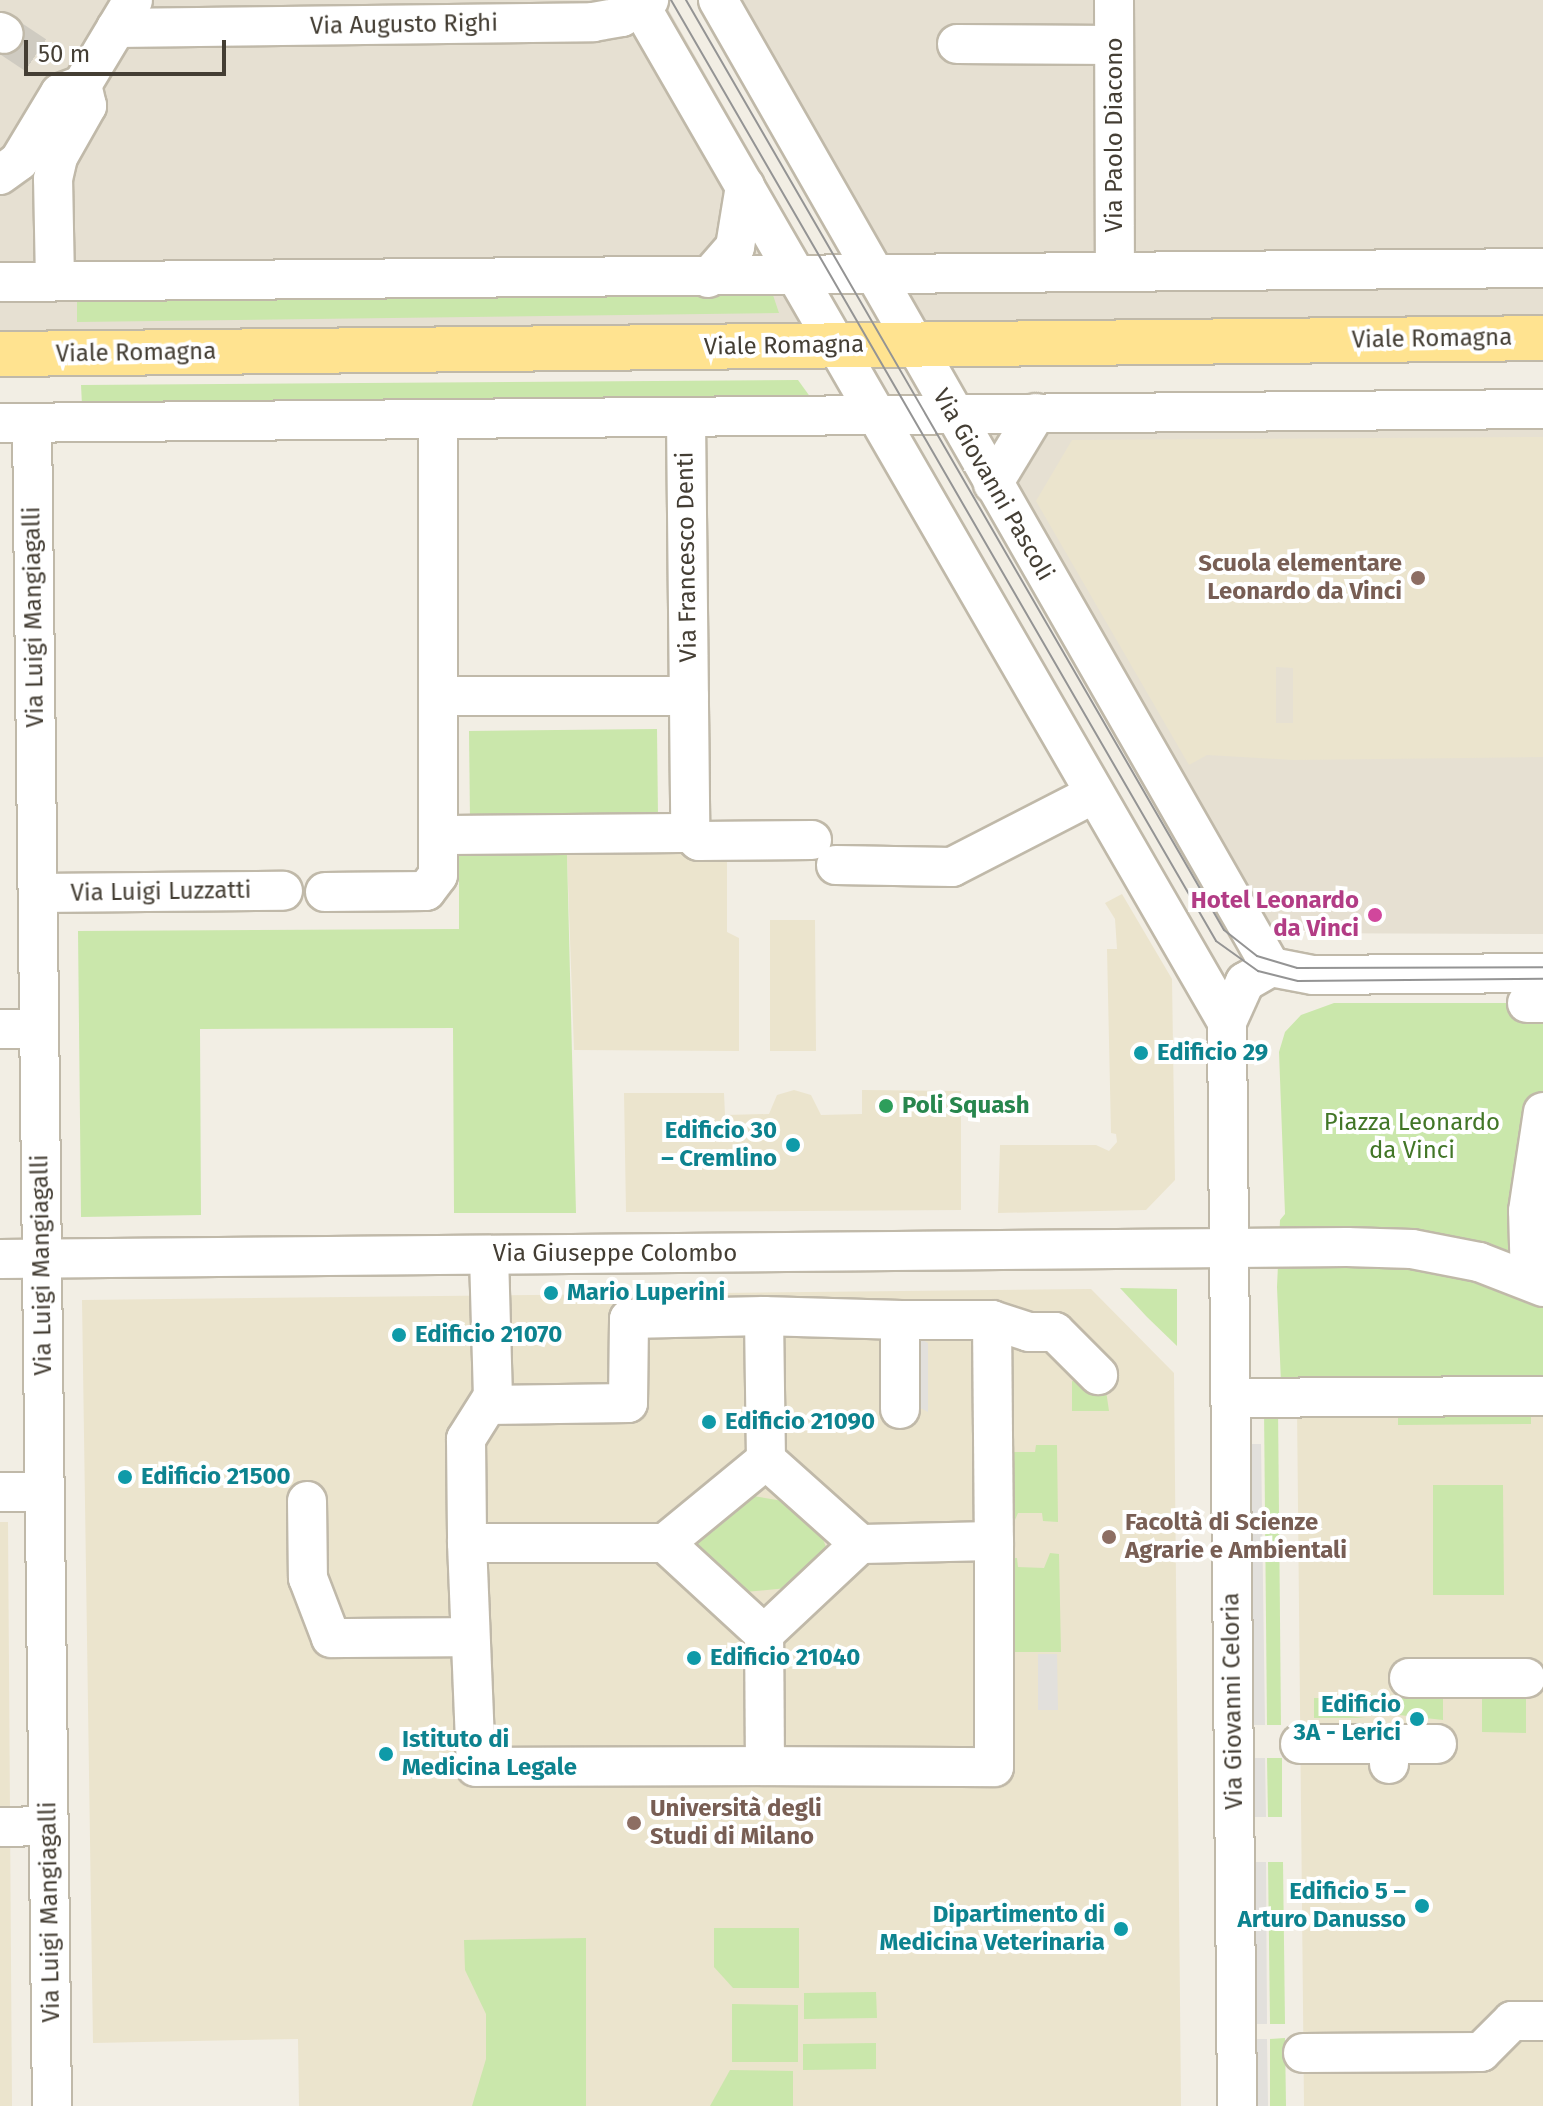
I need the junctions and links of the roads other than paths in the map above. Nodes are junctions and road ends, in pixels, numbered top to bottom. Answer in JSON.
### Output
{"nodes":[{"id":1,"x":718,"y":0,"type":"edge"},
{"id":2,"x":1114,"y":0,"type":"edge"},
{"id":3,"x":642,"y":2,"type":"edge"},
{"id":4,"x":125,"y":14,"type":"edge"},
{"id":5,"x":957,"y":44,"type":"dead end"},
{"id":6,"x":1114,"y":45,"type":"junction"},
{"id":7,"x":49,"y":64,"type":"tunnel mouth"},
{"id":8,"x":82,"y":85,"type":"junction"},
{"id":9,"x":70,"y":137,"type":"junction"},
{"id":10,"x":15,"y":181,"type":"edge"},
{"id":11,"x":745,"y":186,"type":"junction"},
{"id":12,"x":30,"y":254,"type":"dead end"},
{"id":13,"x":1543,"y":268,"type":"edge"},
{"id":14,"x":1115,"y":271,"type":"junction"},
{"id":15,"x":798,"y":277,"type":"junction"},
{"id":16,"x":874,"y":277,"type":"junction"},
{"id":17,"x":708,"y":278,"type":"junction"},
{"id":18,"x":55,"y":281,"type":"junction"},
{"id":19,"x":0,"y":282,"type":"edge"},
{"id":20,"x":1543,"y":338,"type":"edge"},
{"id":21,"x":837,"y":345,"type":"junction"},
{"id":22,"x":912,"y":345,"type":"junction"},
{"id":23,"x":13,"y":354,"type":"edge"},
{"id":24,"x":1543,"y":409,"type":"edge"},
{"id":25,"x":1036,"y":413,"type":"junction"},
{"id":26,"x":952,"y":414,"type":"junction"},
{"id":27,"x":877,"y":415,"type":"junction"},
{"id":28,"x":686,"y":418,"type":"junction"},
{"id":29,"x":438,"y":420,"type":"junction"},
{"id":30,"x":16,"y":423,"type":"edge"},
{"id":31,"x":993,"y":484,"type":"junction"},
{"id":32,"x":17,"y":625,"type":"edge"},
{"id":33,"x":439,"y":696,"type":"junction"},
{"id":34,"x":689,"y":696,"type":"junction"},
{"id":35,"x":1094,"y":794,"type":"junction"},
{"id":36,"x":690,"y":833,"type":"junction"},
{"id":37,"x":439,"y":835,"type":"junction"},
{"id":38,"x":283,"y":891,"type":"dead end"},
{"id":39,"x":325,"y":892,"type":"dead end"},
{"id":40,"x":38,"y":893,"type":"junction"},
{"id":41,"x":1271,"y":967,"type":"junction"},
{"id":42,"x":1539,"y":1005,"type":"edge"},
{"id":43,"x":1227,"y":1022,"type":"junction"},
{"id":44,"x":0,"y":1029,"type":"edge"},
{"id":45,"x":39,"y":1029,"type":"junction"},
{"id":46,"x":1543,"y":1112,"type":"edge"},
{"id":47,"x":1230,"y":1249,"type":"junction"},
{"id":48,"x":489,"y":1255,"type":"junction"},
{"id":49,"x":0,"y":1259,"type":"edge"},
{"id":50,"x":42,"y":1259,"type":"junction"},
{"id":51,"x":1536,"y":1284,"type":"edge"},
{"id":52,"x":764,"y":1316,"type":"junction"},
{"id":53,"x":900,"y":1320,"type":"junction"},
{"id":54,"x":992,"y":1320,"type":"junction"},
{"id":55,"x":1098,"y":1375,"type":"dead end"},
{"id":56,"x":1543,"y":1396,"type":"edge"},
{"id":57,"x":1230,"y":1398,"type":"junction"},
{"id":58,"x":489,"y":1405,"type":"junction"},
{"id":59,"x":900,"y":1409,"type":"dead end"},
{"id":60,"x":766,"y":1460,"type":"junction"},
{"id":61,"x":0,"y":1492,"type":"edge"},
{"id":62,"x":45,"y":1492,"type":"junction"},
{"id":63,"x":307,"y":1501,"type":"dead end"},
{"id":64,"x":994,"y":1541,"type":"junction"},
{"id":65,"x":467,"y":1543,"type":"junction"},
{"id":66,"x":665,"y":1543,"type":"junction"},
{"id":67,"x":860,"y":1544,"type":"junction"},
{"id":68,"x":764,"y":1634,"type":"junction"},
{"id":69,"x":467,"y":1637,"type":"junction"},
{"id":70,"x":1409,"y":1678,"type":"dead end"},
{"id":71,"x":1526,"y":1678,"type":"dead end"},
{"id":72,"x":1300,"y":1744,"type":"dead end"},
{"id":73,"x":1437,"y":1744,"type":"dead end"},
{"id":74,"x":765,"y":1766,"type":"junction"},
{"id":75,"x":49,"y":1826,"type":"junction"},
{"id":76,"x":0,"y":1827,"type":"edge"},
{"id":77,"x":1543,"y":2021,"type":"edge"},
{"id":78,"x":1303,"y":2053,"type":"dead end"},
{"id":79,"x":52,"y":2106,"type":"edge"},
{"id":80,"x":1237,"y":2106,"type":"edge"}],
"edges":[{"from":1,"to":16,"type":"street","name":"Via Giovanni Pascoli"},
{"from":2,"to":6,"type":"street","name":"Via Paolo Diacono"},
{"from":3,"to":4,"type":"street","name":"Via Augusto Righi"},
{"from":3,"to":11,"type":"street"},
{"from":4,"to":8,"type":"street"},
{"from":5,"to":6,"type":"street"},
{"from":6,"to":14,"type":"street","name":"Via Paolo Diacono"},
{"from":7,"to":8,"type":"street"},
{"from":8,"to":9,"type":"street"},
{"from":8,"to":10,"type":"street"},
{"from":9,"to":10,"type":"street"},
{"from":9,"to":18,"type":"street"},
{"from":10,"to":12,"type":"street"},
{"from":11,"to":15,"type":"street"},
{"from":11,"to":17,"type":"street"},
{"from":13,"to":14,"type":"street"},
{"from":14,"to":16,"type":"street"},
{"from":15,"to":16,"type":"street"},
{"from":15,"to":17,"type":"street"},
{"from":15,"to":21,"type":"street"},
{"from":16,"to":22,"type":"street","name":"Via Giovanni Pascoli"},
{"from":17,"to":18,"type":"street"},
{"from":18,"to":19,"type":"street"},
{"from":20,"to":22,"type":"main road","name":"Viale Romagna"},
{"from":21,"to":22,"type":"main road","name":"Viale Romagna"},
{"from":21,"to":23,"type":"main road","name":"Viale Romagna"},
{"from":21,"to":27,"type":"street"},
{"from":22,"to":26,"type":"street","name":"Via Giovanni Pascoli"},
{"from":24,"to":25,"type":"street"},
{"from":25,"to":26,"type":"street"},
{"from":25,"to":31,"type":"street"},
{"from":26,"to":27,"type":"street"},
{"from":26,"to":31,"type":"street","name":"Via Giovanni Pascoli"},
{"from":27,"to":28,"type":"street"},
{"from":27,"to":35,"type":"street"},
{"from":28,"to":29,"type":"street"},
{"from":28,"to":34,"type":"street","name":"Via Francesco Denti"},
{"from":29,"to":30,"type":"street"},
{"from":29,"to":33,"type":"street"},
{"from":30,"to":32,"type":"street","name":"Via Luigi Mangiagalli"},
{"from":31,"to":41,"type":"street","name":"Via Giovanni Pascoli"},
{"from":32,"to":40,"type":"street","name":"Via Luigi Mangiagalli"},
{"from":33,"to":34,"type":"street"},
{"from":33,"to":37,"type":"street"},
{"from":34,"to":36,"type":"street","name":"Via Francesco Denti"},
{"from":35,"to":36,"type":"street"},
{"from":35,"to":43,"type":"street"},
{"from":36,"to":37,"type":"street"},
{"from":37,"to":39,"type":"street"},
{"from":38,"to":40,"type":"street","name":"Via Luigi Luzzatti"},
{"from":40,"to":45,"type":"street","name":"Via Luigi Mangiagalli"},
{"from":41,"to":42,"type":"street"},
{"from":41,"to":43,"type":"street"},
{"from":43,"to":47,"type":"street"},
{"from":44,"to":45,"type":"street"},
{"from":45,"to":50,"type":"street","name":"Via Luigi Mangiagalli"},
{"from":46,"to":51,"type":"street"},
{"from":47,"to":48,"type":"street","name":"Via Giuseppe Colombo"},
{"from":47,"to":51,"type":"street"},
{"from":47,"to":57,"type":"street","name":"Via Giovanni Celoria"},
{"from":48,"to":50,"type":"street","name":"Via Giuseppe Colombo"},
{"from":48,"to":58,"type":"street"},
{"from":49,"to":50,"type":"street","name":"Via Giuseppe Colombo"},
{"from":50,"to":62,"type":"street","name":"Via Luigi Mangiagalli"},
{"from":52,"to":53,"type":"street"},
{"from":52,"to":58,"type":"street"},
{"from":52,"to":60,"type":"street"},
{"from":53,"to":54,"type":"street"},
{"from":53,"to":59,"type":"street"},
{"from":54,"to":55,"type":"street"},
{"from":54,"to":64,"type":"street"},
{"from":56,"to":57,"type":"street"},
{"from":57,"to":80,"type":"street","name":"Via Giovanni Celoria"},
{"from":58,"to":65,"type":"street"},
{"from":60,"to":66,"type":"street"},
{"from":60,"to":67,"type":"street"},
{"from":61,"to":62,"type":"street"},
{"from":62,"to":75,"type":"street","name":"Via Luigi Mangiagalli"},
{"from":63,"to":69,"type":"street"},
{"from":64,"to":67,"type":"street"},
{"from":64,"to":74,"type":"street"},
{"from":65,"to":66,"type":"street"},
{"from":65,"to":69,"type":"street"},
{"from":66,"to":68,"type":"street"},
{"from":67,"to":68,"type":"street"},
{"from":68,"to":74,"type":"street"},
{"from":69,"to":74,"type":"street"},
{"from":70,"to":71,"type":"street"},
{"from":72,"to":73,"type":"street"},
{"from":75,"to":76,"type":"street"},
{"from":75,"to":79,"type":"street","name":"Via Luigi Mangiagalli"},
{"from":77,"to":78,"type":"street"}]}
